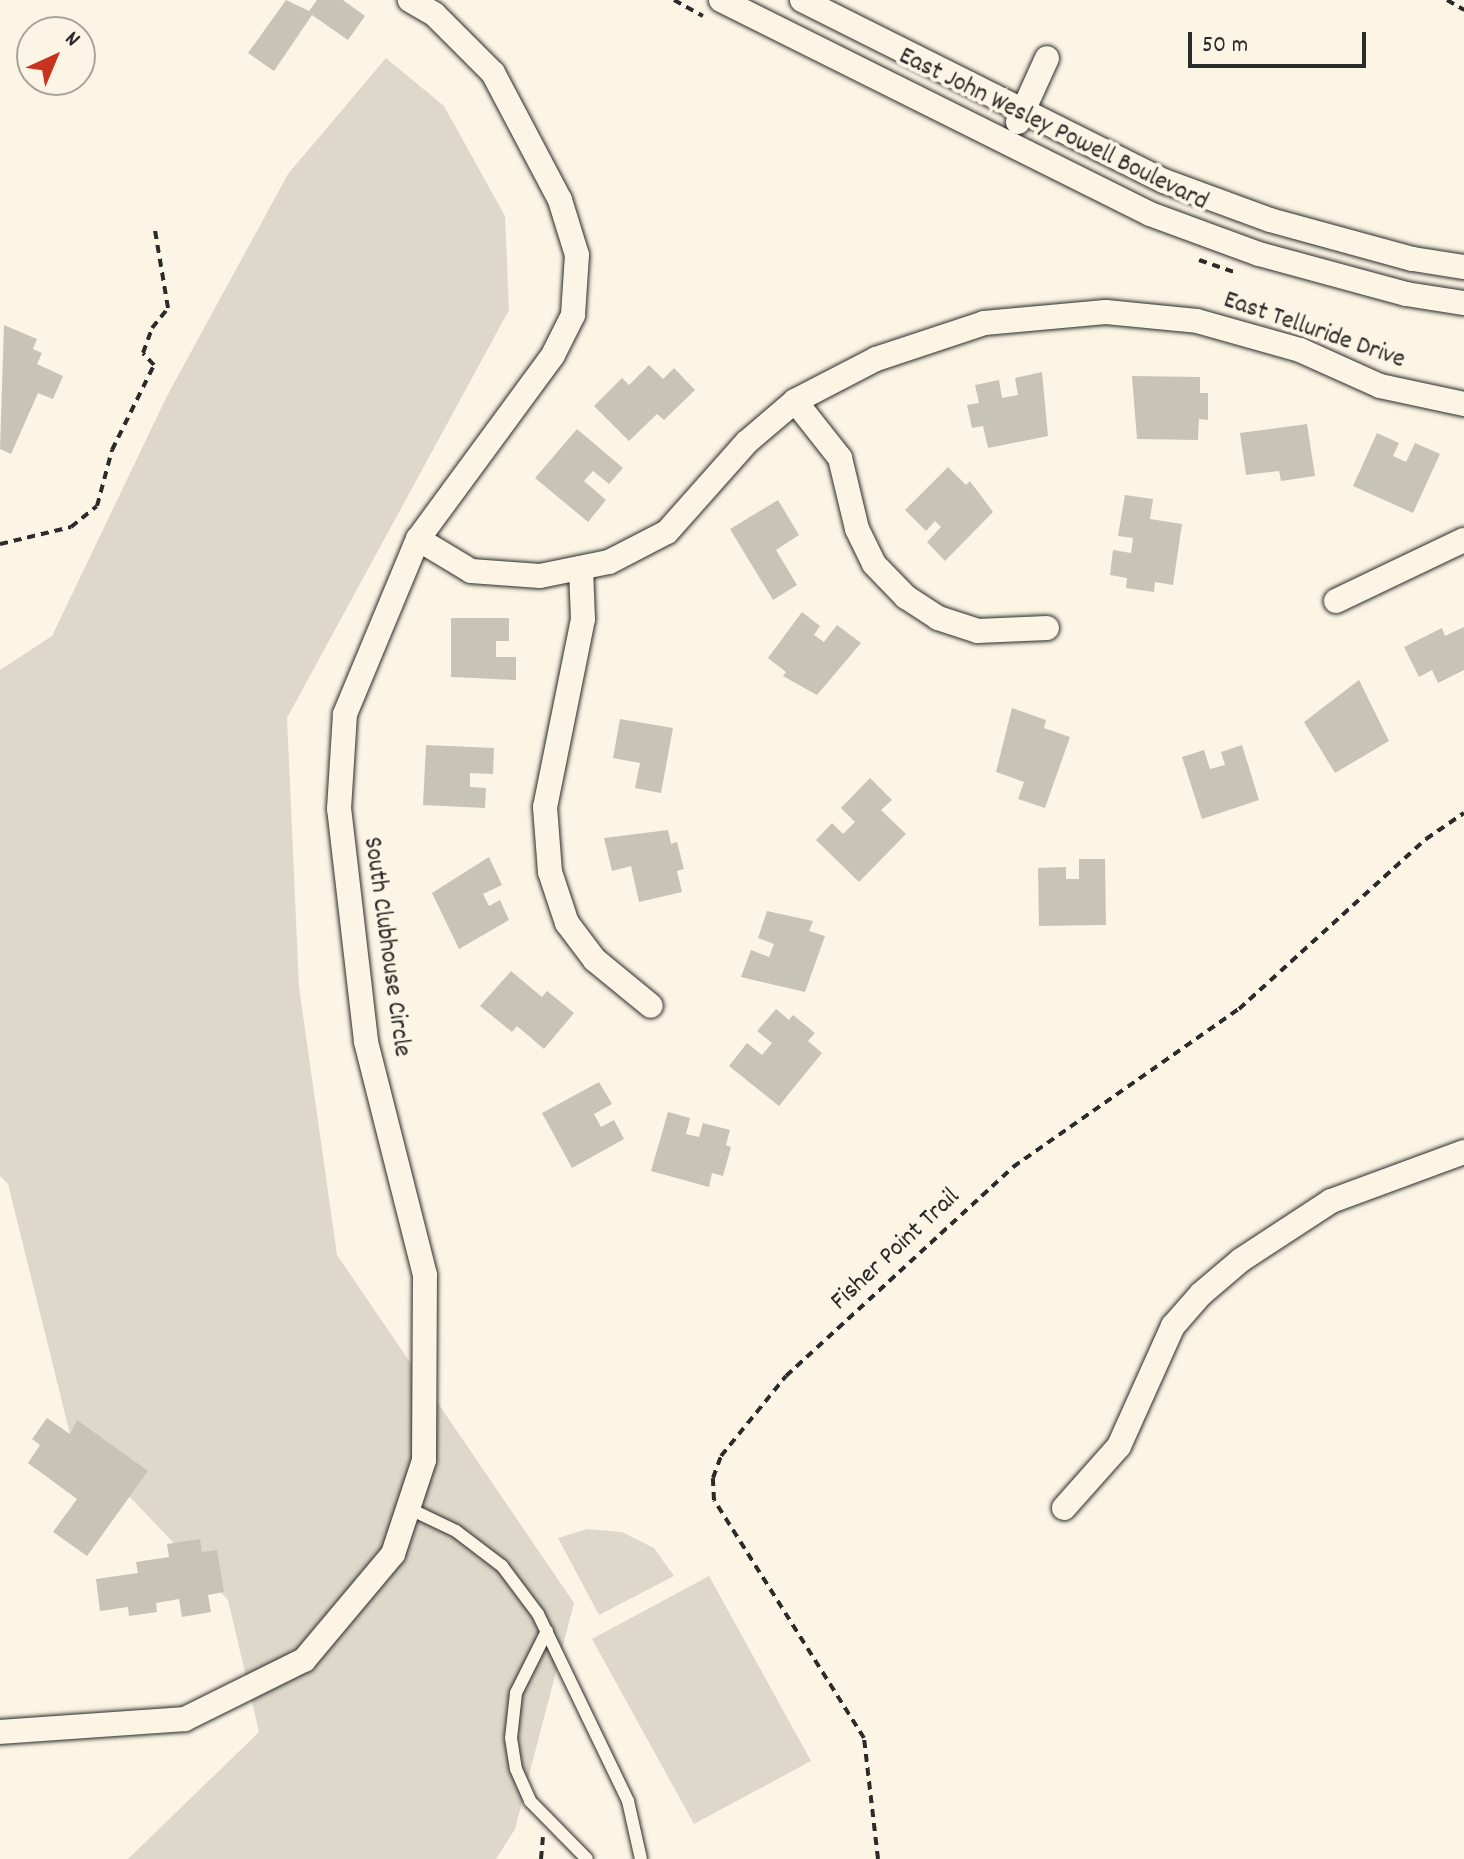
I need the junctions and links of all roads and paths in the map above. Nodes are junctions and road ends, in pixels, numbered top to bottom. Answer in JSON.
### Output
{"nodes":[{"id":1,"x":410,"y":0,"type":"edge"},
{"id":2,"x":721,"y":0,"type":"edge"},
{"id":3,"x":802,"y":0,"type":"edge"},
{"id":4,"x":1447,"y":0,"type":"edge"},
{"id":5,"x":1464,"y":10,"type":"edge"},
{"id":6,"x":1047,"y":58,"type":"dead end"},
{"id":7,"x":1024,"y":110,"type":"junction"},
{"id":8,"x":1008,"y":142,"type":"junction"},
{"id":9,"x":155,"y":230,"type":"dead end"},
{"id":10,"x":1464,"y":267,"type":"edge"},
{"id":11,"x":1464,"y":303,"type":"edge"},
{"id":12,"x":795,"y":401,"type":"junction"},
{"id":13,"x":1464,"y":404,"type":"edge"},
{"id":14,"x":418,"y":539,"type":"junction"},
{"id":15,"x":1464,"y":540,"type":"edge"},
{"id":16,"x":0,"y":544,"type":"edge"},
{"id":17,"x":581,"y":568,"type":"junction"},
{"id":18,"x":1336,"y":601,"type":"dead end"},
{"id":19,"x":1047,"y":628,"type":"dead end"},
{"id":20,"x":1464,"y":813,"type":"edge"},
{"id":21,"x":651,"y":1006,"type":"dead end"},
{"id":22,"x":1464,"y":1152,"type":"edge"},
{"id":23,"x":408,"y":1508,"type":"junction"},
{"id":24,"x":1064,"y":1508,"type":"dead end"},
{"id":25,"x":547,"y":1631,"type":"junction"},
{"id":26,"x":0,"y":1732,"type":"edge"},
{"id":27,"x":587,"y":1859,"type":"edge"},
{"id":28,"x":641,"y":1859,"type":"edge"},
{"id":29,"x":878,"y":1859,"type":"edge"}],
"edges":[{"from":1,"to":14,"type":"street","name":"South Clubhouse Circle"},
{"from":2,"to":8,"type":"street","name":"East John Wesley Powell Boulevard"},
{"from":3,"to":7,"type":"street","name":"East John Wesley Powell Boulevard"},
{"from":4,"to":5,"type":"path"},
{"from":6,"to":7,"type":"street"},
{"from":7,"to":8,"type":"street"},
{"from":7,"to":10,"type":"street","name":"East John Wesley Powell Boulevard"},
{"from":8,"to":11,"type":"street","name":"East John Wesley Powell Boulevard"},
{"from":9,"to":16,"type":"path"},
{"from":12,"to":13,"type":"street","name":"East Telluride Drive"},
{"from":12,"to":17,"type":"street","name":"East Telluride Drive"},
{"from":12,"to":19,"type":"street"},
{"from":14,"to":17,"type":"street","name":"East Telluride Drive"},
{"from":14,"to":23,"type":"street","name":"South Clubhouse Circle"},
{"from":15,"to":18,"type":"street"},
{"from":17,"to":21,"type":"street"},
{"from":20,"to":29,"type":"path","name":"Fisher Point Trail"},
{"from":22,"to":24,"type":"street"},
{"from":23,"to":25,"type":"lane"},
{"from":23,"to":26,"type":"street","name":"South Clubhouse Circle"},
{"from":25,"to":27,"type":"lane"},
{"from":25,"to":28,"type":"lane"}]}
